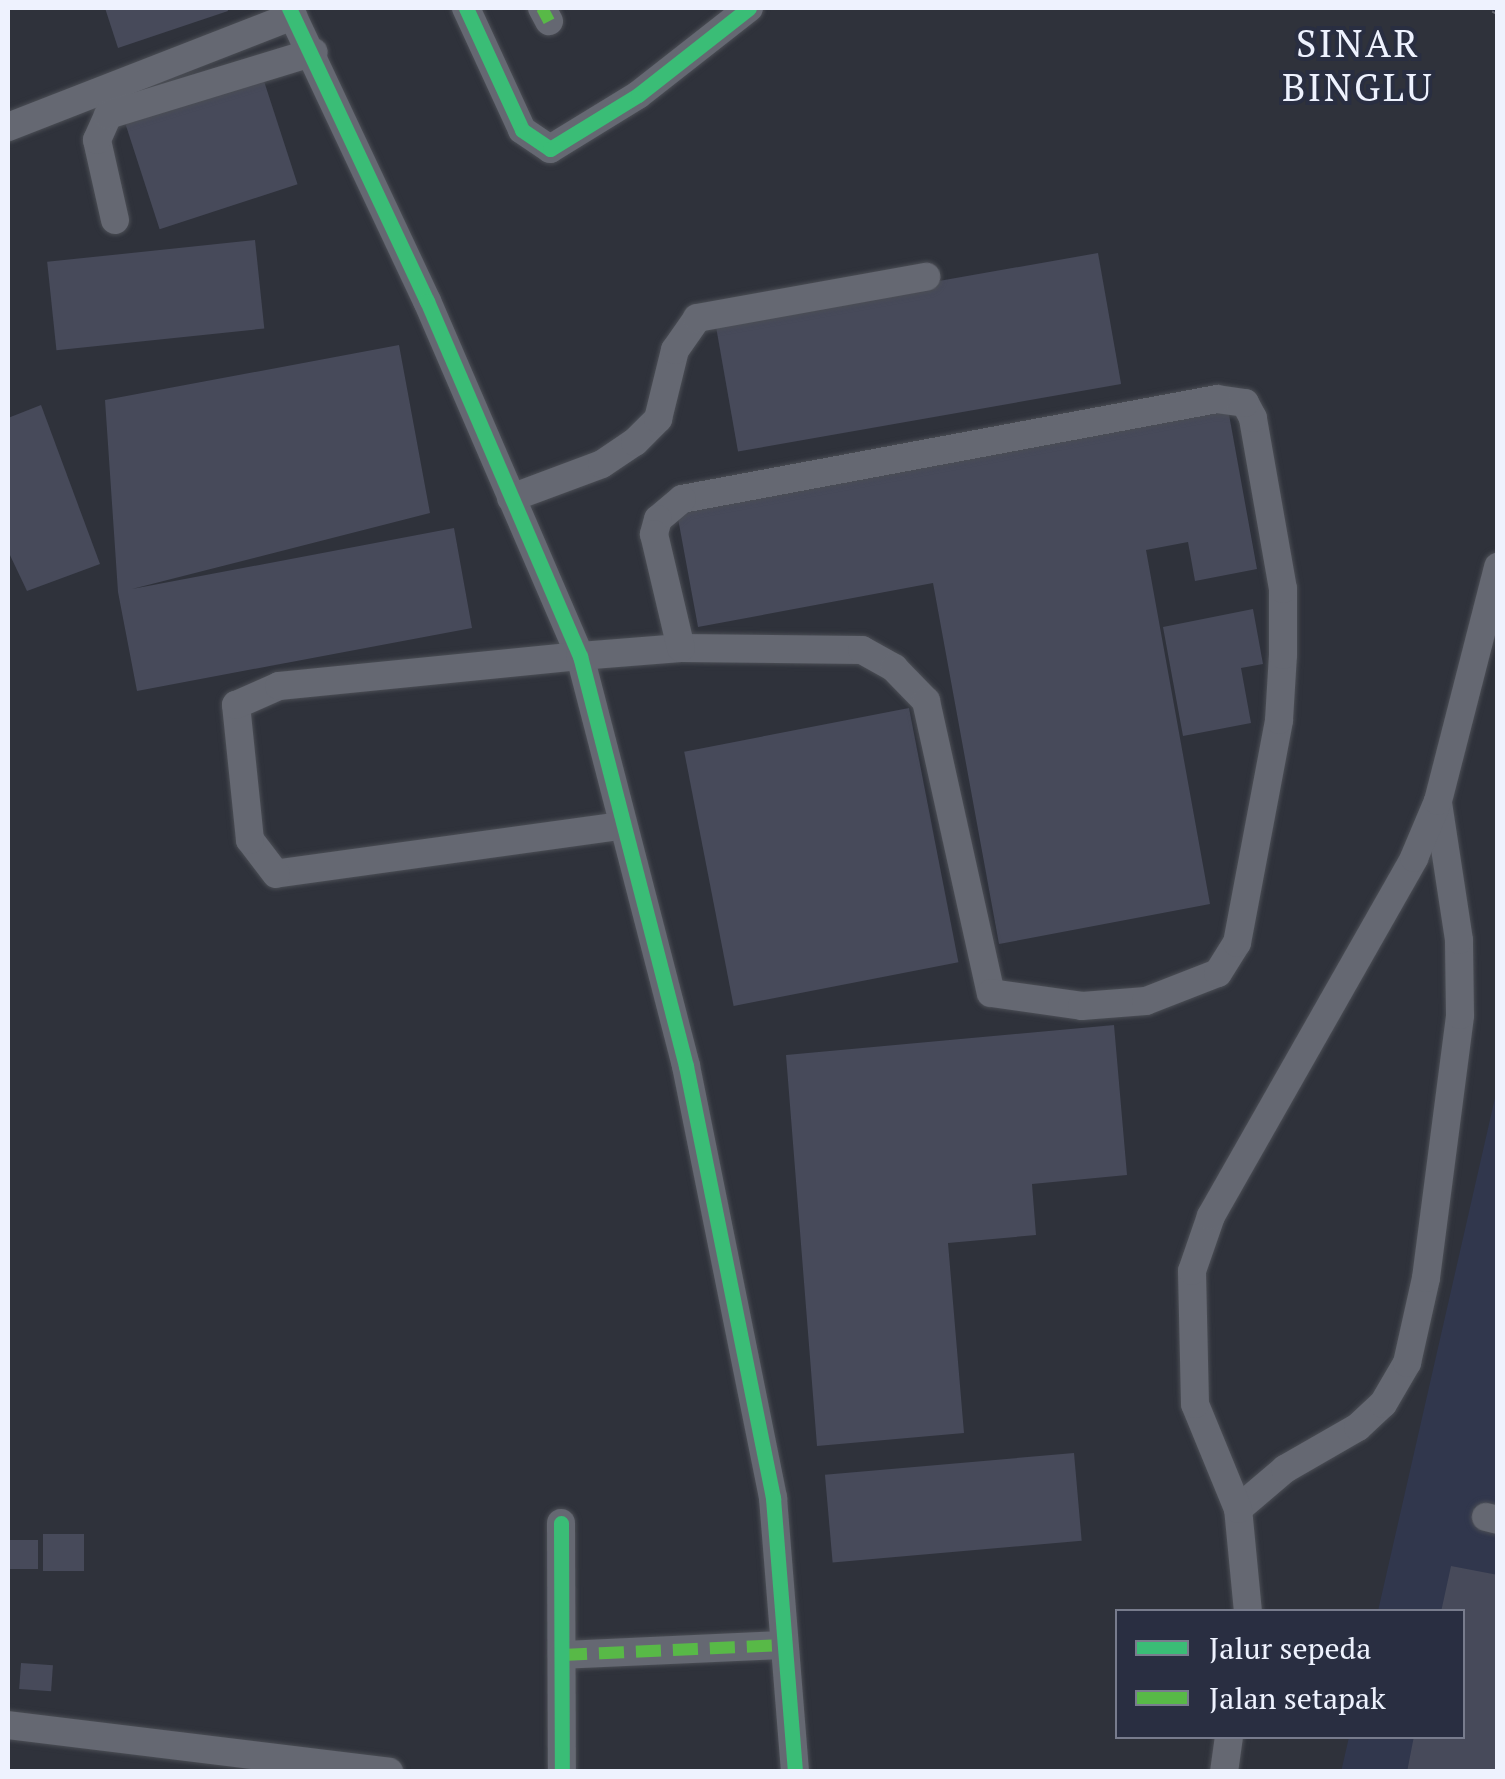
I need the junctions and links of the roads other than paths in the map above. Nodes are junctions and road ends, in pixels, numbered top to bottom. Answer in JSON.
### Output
{"nodes":[{"id":1,"x":466,"y":8,"type":"edge"},
{"id":2,"x":749,"y":8,"type":"edge"},
{"id":3,"x":291,"y":12,"type":"edge"},
{"id":4,"x":314,"y":52,"type":"junction"},
{"id":5,"x":8,"y":127,"type":"edge"},
{"id":6,"x":115,"y":220,"type":"dead end"},
{"id":7,"x":926,"y":277,"type":"dead end"},
{"id":8,"x":511,"y":498,"type":"junction"},
{"id":9,"x":1498,"y":567,"type":"edge"},
{"id":10,"x":681,"y":648,"type":"junction"},
{"id":11,"x":580,"y":656,"type":"junction"},
{"id":12,"x":1438,"y":801,"type":"junction"},
{"id":13,"x":620,"y":826,"type":"junction"},
{"id":14,"x":1238,"y":1508,"type":"junction"},
{"id":15,"x":561,"y":1524,"type":"dead end"},
{"id":16,"x":1248,"y":1609,"type":"edge"},
{"id":17,"x":784,"y":1645,"type":"junction"},
{"id":18,"x":562,"y":1655,"type":"junction"},
{"id":19,"x":8,"y":1726,"type":"edge"},
{"id":20,"x":1229,"y":1739,"type":"edge"},
{"id":21,"x":389,"y":1772,"type":"edge"},
{"id":22,"x":562,"y":1772,"type":"edge"},
{"id":23,"x":795,"y":1772,"type":"edge"},
{"id":24,"x":1224,"y":1772,"type":"edge"}],
"edges":[{"from":1,"to":2,"type":"street"},
{"from":3,"to":4,"type":"street"},
{"from":3,"to":5,"type":"street"},
{"from":4,"to":6,"type":"street"},
{"from":4,"to":8,"type":"street"},
{"from":7,"to":8,"type":"street"},
{"from":8,"to":11,"type":"street"},
{"from":9,"to":12,"type":"street"},
{"from":10,"to":10,"type":"street"},
{"from":10,"to":11,"type":"street"},
{"from":11,"to":13,"type":"street"},
{"from":11,"to":13,"type":"street"},
{"from":12,"to":14,"type":"street"},
{"from":12,"to":14,"type":"street"},
{"from":13,"to":17,"type":"street"},
{"from":14,"to":16,"type":"street"},
{"from":15,"to":18,"type":"street"},
{"from":17,"to":18,"type":"street"},
{"from":17,"to":23,"type":"street"},
{"from":18,"to":22,"type":"street"},
{"from":19,"to":21,"type":"street"},
{"from":20,"to":24,"type":"street"}]}
